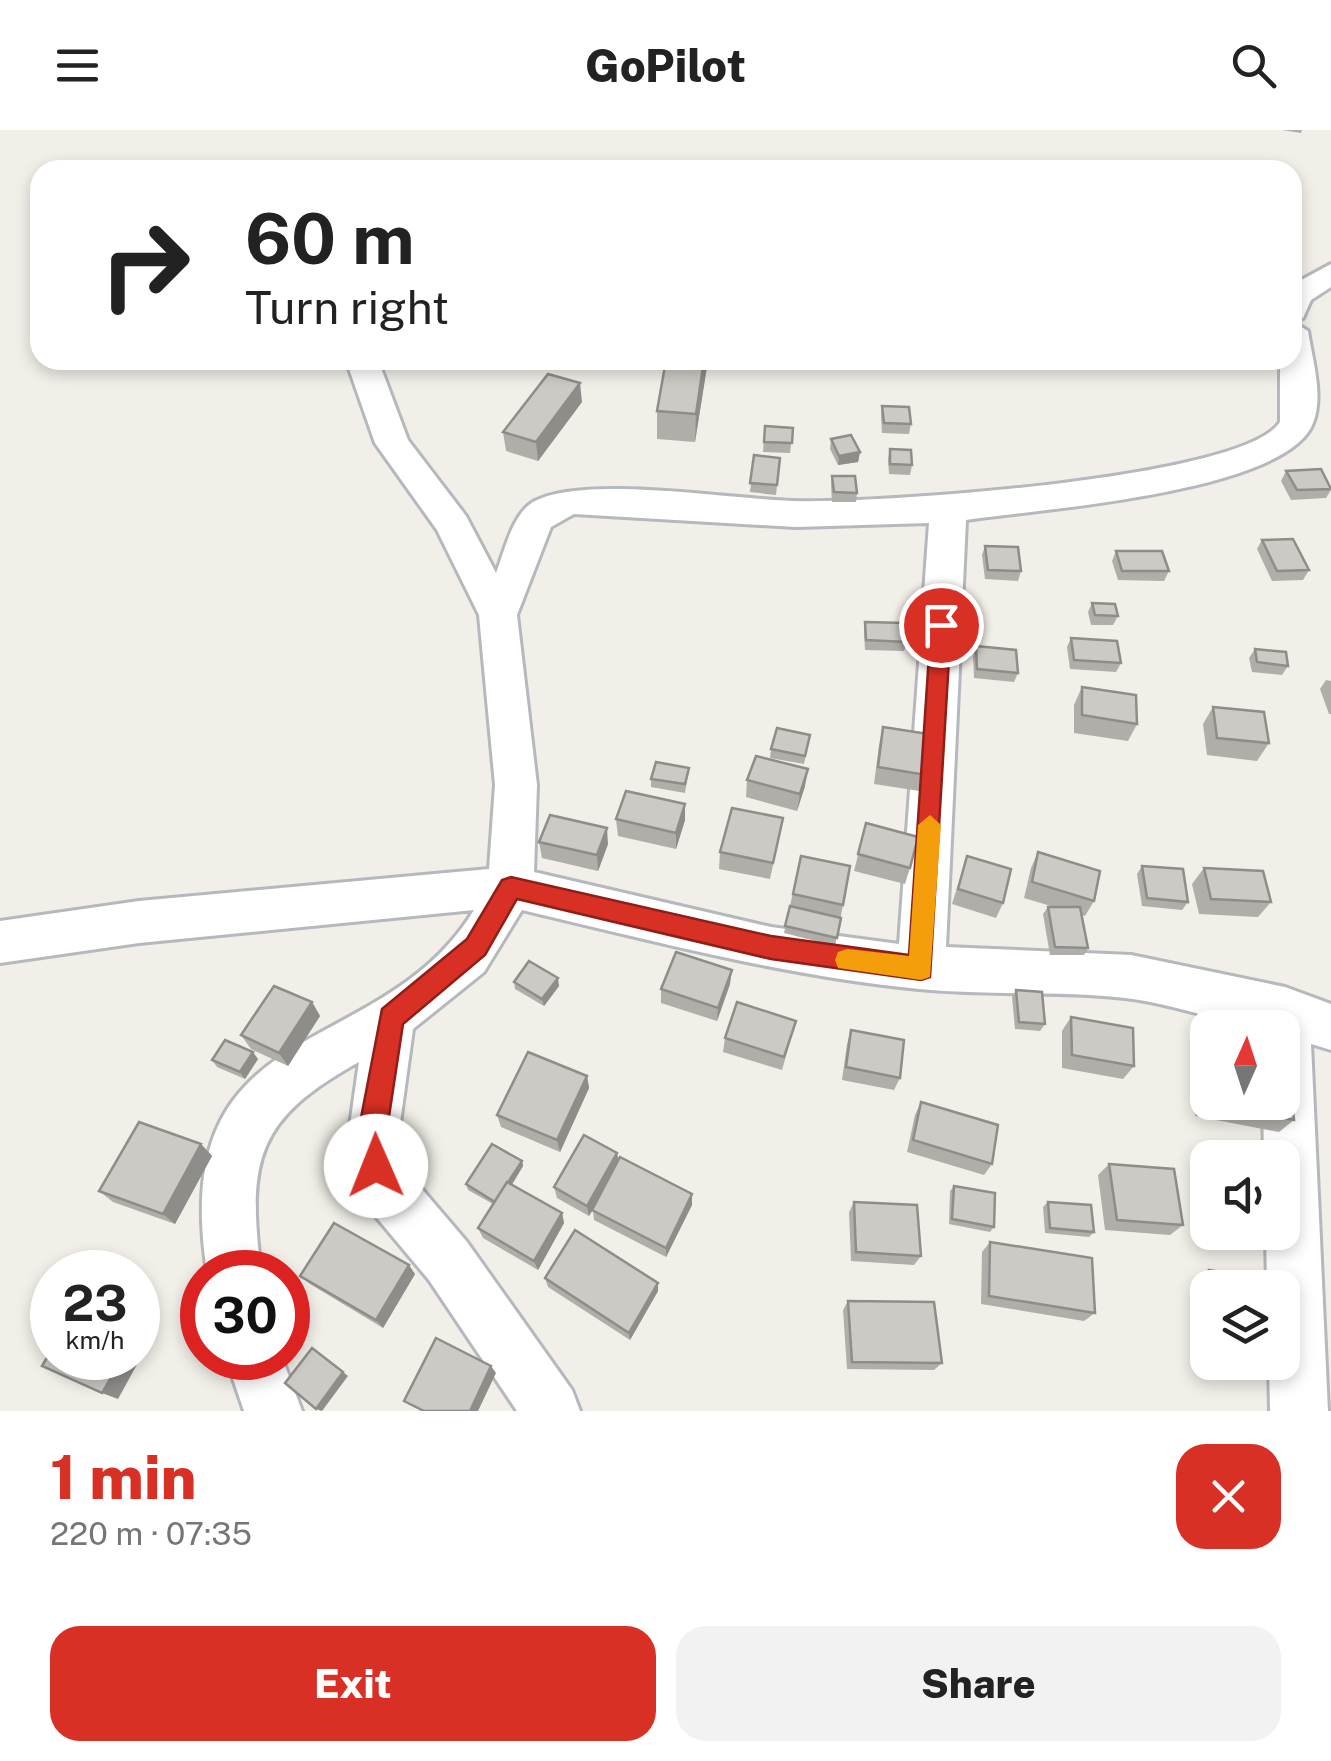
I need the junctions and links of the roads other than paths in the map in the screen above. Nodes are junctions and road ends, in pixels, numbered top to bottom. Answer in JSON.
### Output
{"nodes":[{"id":1,"x":1331,"y":272,"type":"edge"},
{"id":2,"x":1302,"y":292,"type":"edge"},
{"id":3,"x":366,"y":370,"type":"edge"},
{"id":4,"x":1298,"y":370,"type":"edge"},
{"id":5,"x":948,"y":510,"type":"junction"},
{"id":6,"x":498,"y":615,"type":"junction"},
{"id":7,"x":511,"y":887,"type":"junction"},
{"id":8,"x":0,"y":942,"type":"edge"},
{"id":9,"x":921,"y":968,"type":"junction"},
{"id":10,"x":391,"y":1018,"type":"junction"},
{"id":11,"x":1308,"y":1018,"type":"edge"},
{"id":12,"x":230,"y":1250,"type":"edge"},
{"id":13,"x":262,"y":1380,"type":"edge"},
{"id":14,"x":273,"y":1411,"type":"edge"},
{"id":15,"x":551,"y":1411,"type":"edge"},
{"id":16,"x":1299,"y":1411,"type":"edge"}],
"edges":[{"from":1,"to":2,"type":"street"},
{"from":3,"to":6,"type":"street"},
{"from":4,"to":5,"type":"street"},
{"from":5,"to":6,"type":"street"},
{"from":5,"to":9,"type":"street"},
{"from":6,"to":7,"type":"street"},
{"from":7,"to":8,"type":"street"},
{"from":7,"to":9,"type":"street"},
{"from":7,"to":10,"type":"street"},
{"from":9,"to":11,"type":"street"},
{"from":10,"to":12,"type":"street"},
{"from":10,"to":15,"type":"street"},
{"from":11,"to":16,"type":"street"},
{"from":13,"to":14,"type":"street"}]}
